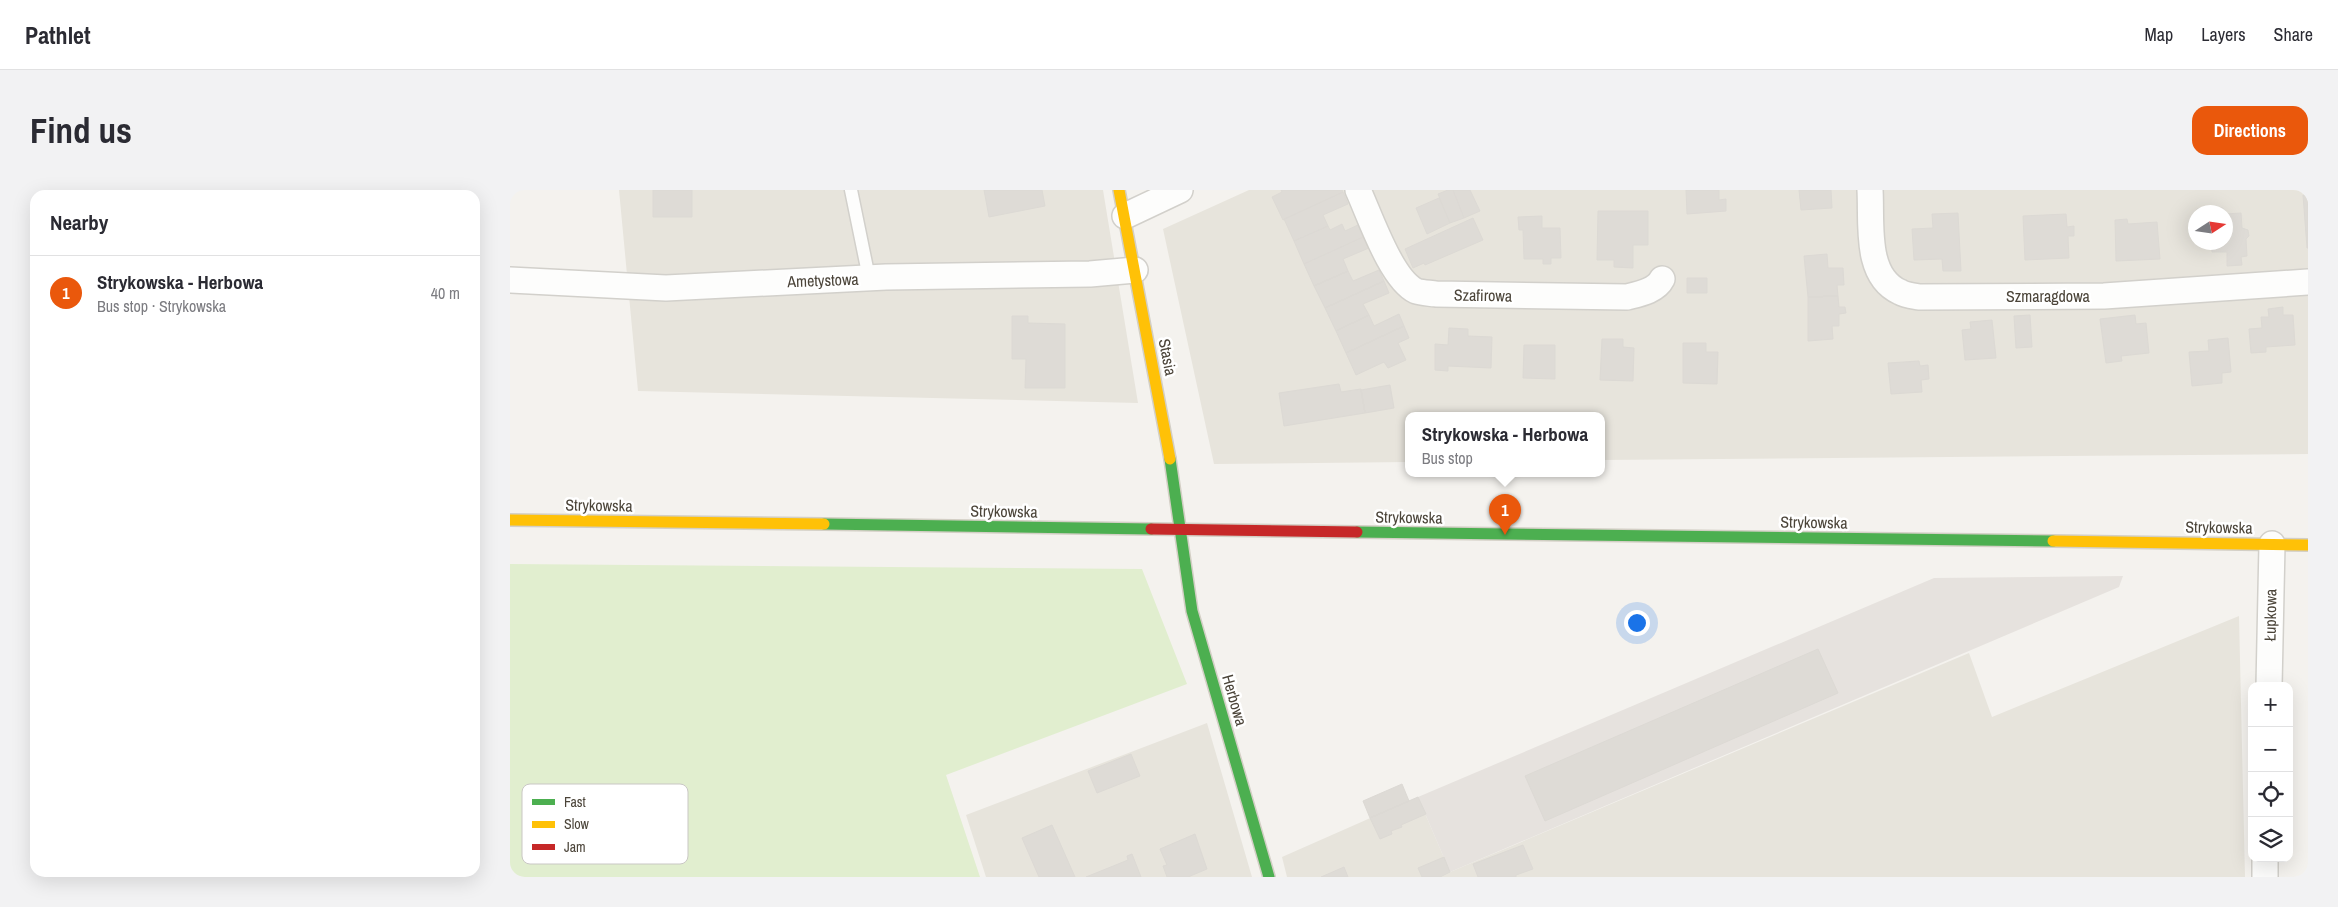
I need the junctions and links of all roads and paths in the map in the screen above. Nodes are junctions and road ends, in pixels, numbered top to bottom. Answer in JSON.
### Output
{"nodes":[{"id":1,"x":851,"y":190,"type":"edge"},
{"id":2,"x":1119,"y":190,"type":"edge"},
{"id":3,"x":1180,"y":190,"type":"edge"},
{"id":4,"x":1358,"y":190,"type":"edge"},
{"id":5,"x":1870,"y":190,"type":"edge"},
{"id":6,"x":1125,"y":216,"type":"junction"},
{"id":7,"x":1135,"y":270,"type":"junction"},
{"id":8,"x":869,"y":278,"type":"junction"},
{"id":9,"x":1662,"y":279,"type":"dead end"},
{"id":10,"x":510,"y":280,"type":"edge"},
{"id":11,"x":2308,"y":282,"type":"edge"},
{"id":12,"x":510,"y":520,"type":"edge"},
{"id":13,"x":1181,"y":530,"type":"junction"},
{"id":14,"x":2272,"y":544,"type":"junction"},
{"id":15,"x":2308,"y":545,"type":"edge"},
{"id":16,"x":2269,"y":682,"type":"edge"},
{"id":17,"x":2265,"y":862,"type":"edge"},
{"id":18,"x":1269,"y":877,"type":"edge"},
{"id":19,"x":2265,"y":877,"type":"edge"}],
"edges":[{"from":1,"to":8,"type":"lane"},
{"from":2,"to":6,"type":"main road","name":"Stasia"},
{"from":3,"to":6,"type":"street"},
{"from":4,"to":9,"type":"street","name":"Szafirowa"},
{"from":5,"to":11,"type":"street","name":"Szmaragdowa"},
{"from":6,"to":7,"type":"main road","name":"Stasia"},
{"from":7,"to":8,"type":"street","name":"Ametystowa"},
{"from":7,"to":13,"type":"main road","name":"Stasia"},
{"from":8,"to":10,"type":"street","name":"Ametystowa"},
{"from":12,"to":13,"type":"main road","name":"Strykowska"},
{"from":13,"to":14,"type":"main road","name":"Strykowska"},
{"from":13,"to":18,"type":"main road","name":"Herbowa"},
{"from":14,"to":15,"type":"main road","name":"Strykowska"},
{"from":14,"to":16,"type":"street","name":"Łupkowa"},
{"from":17,"to":19,"type":"street"}]}
